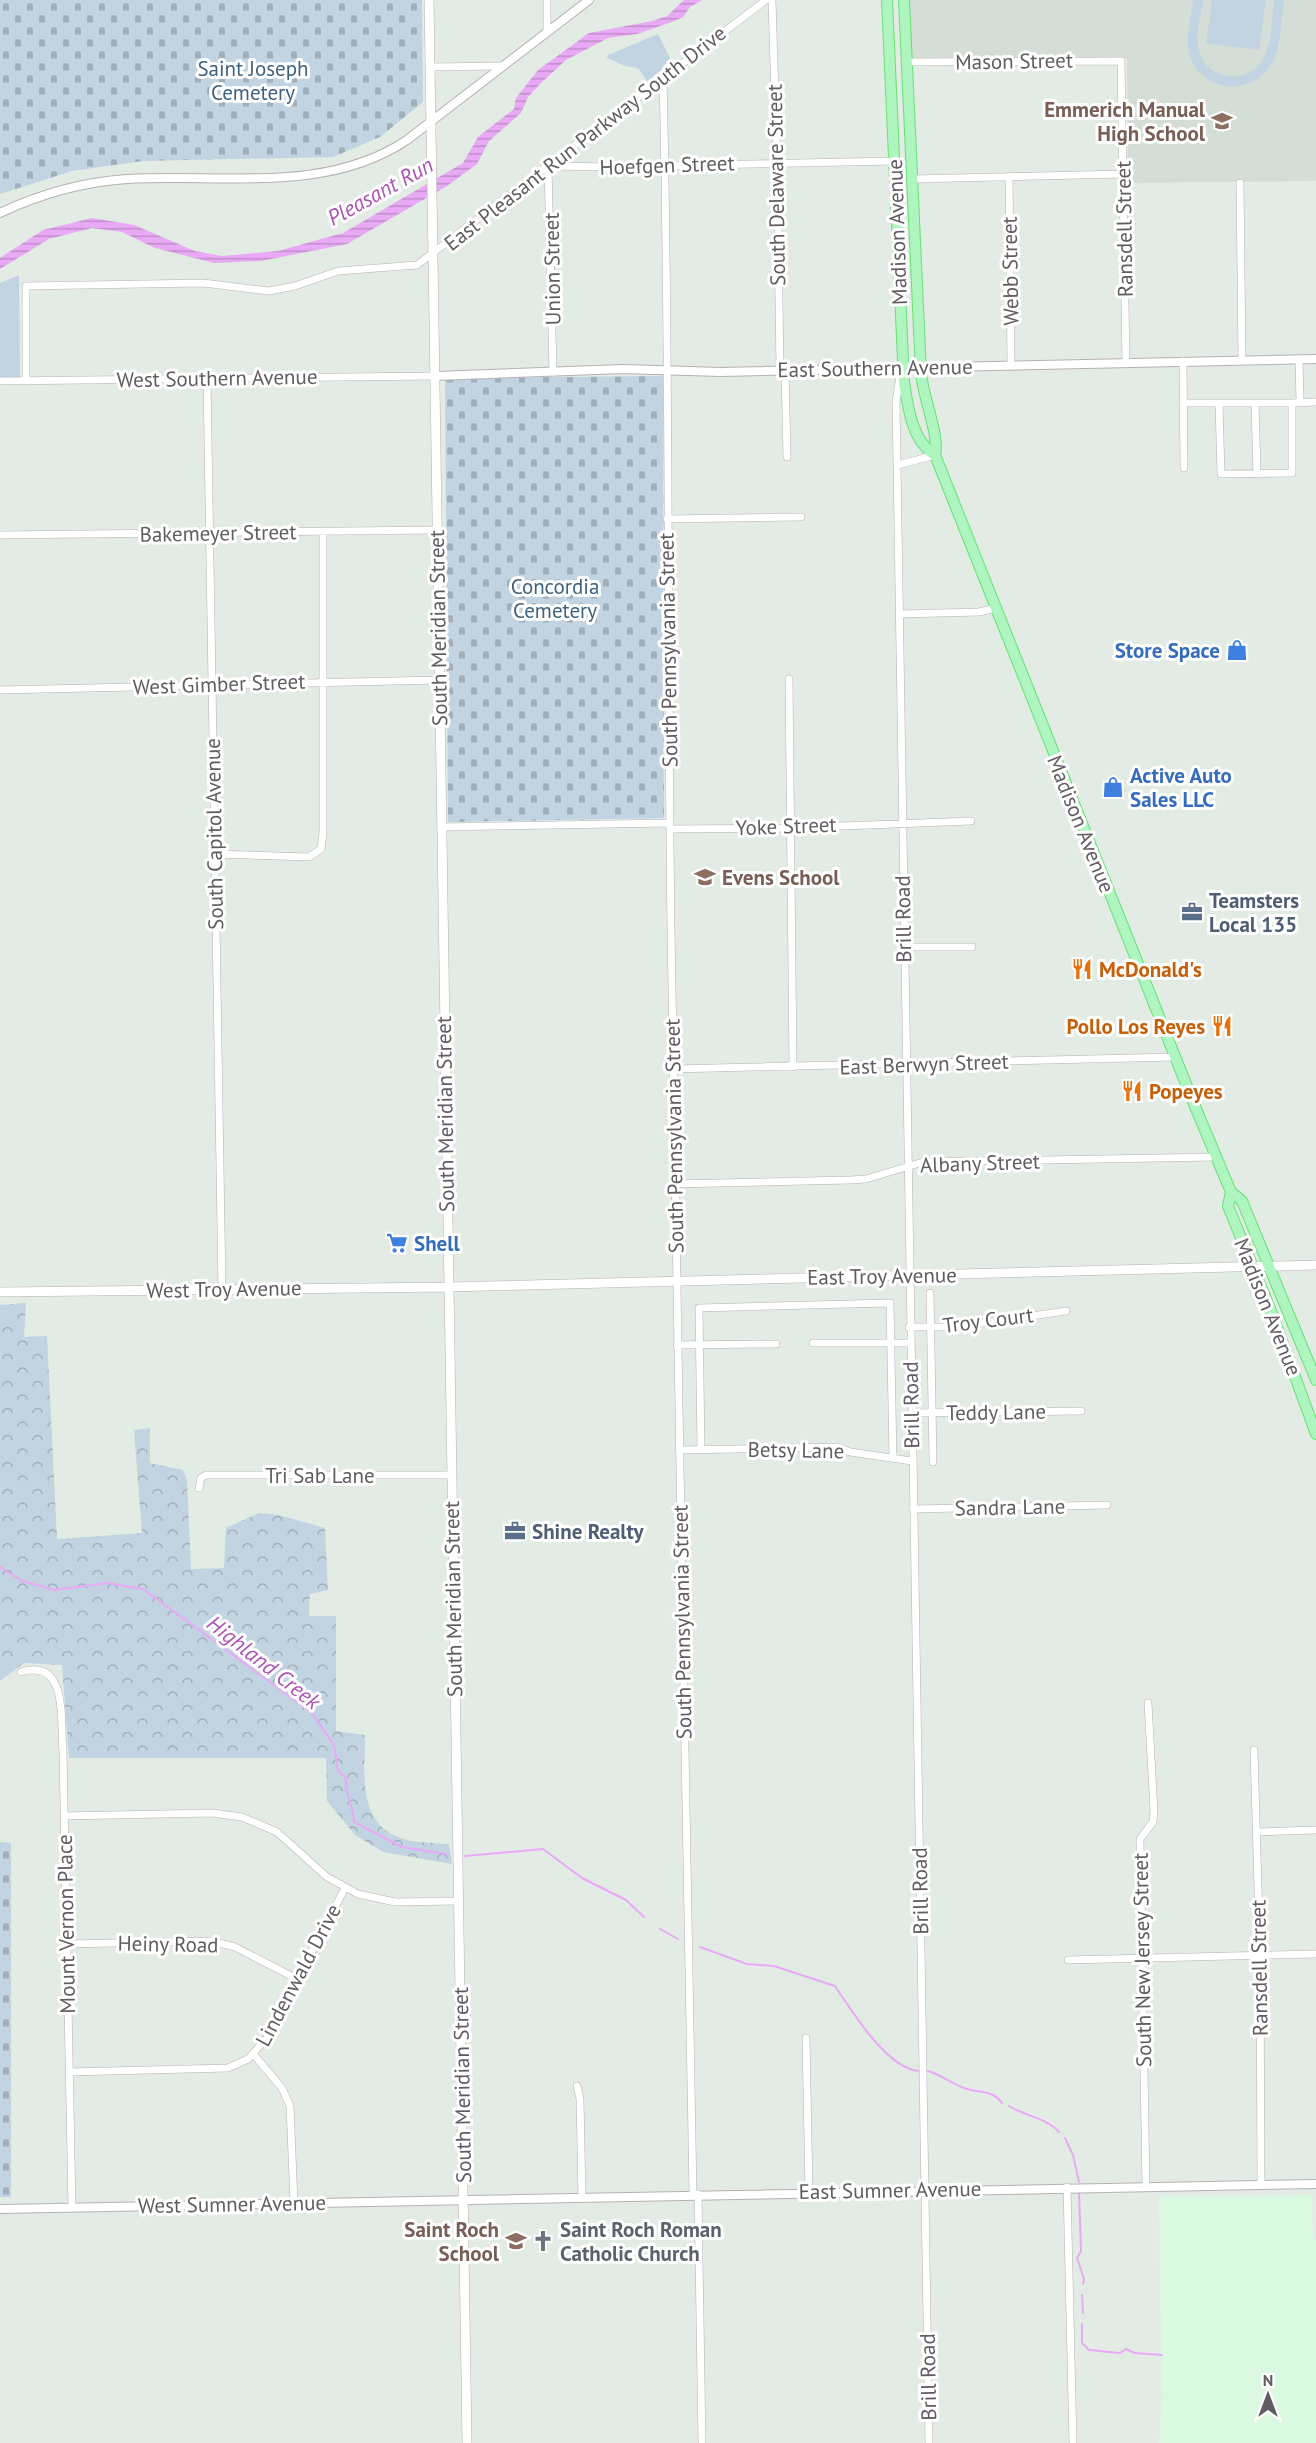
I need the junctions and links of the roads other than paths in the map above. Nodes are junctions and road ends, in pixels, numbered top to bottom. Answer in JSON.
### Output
{"nodes":[{"id":1,"x":429,"y":0,"type":"edge"},
{"id":2,"x":547,"y":0,"type":"edge"},
{"id":3,"x":589,"y":0,"type":"edge"},
{"id":4,"x":766,"y":0,"type":"edge"},
{"id":5,"x":772,"y":0,"type":"edge"},
{"id":6,"x":887,"y":0,"type":"edge"},
{"id":7,"x":904,"y":0,"type":"edge"},
{"id":8,"x":547,"y":32,"type":"junction"},
{"id":9,"x":1121,"y":61,"type":"joint"},
{"id":10,"x":907,"y":62,"type":"junction"},
{"id":11,"x":503,"y":66,"type":"junction"},
{"id":12,"x":430,"y":67,"type":"junction"},
{"id":13,"x":663,"y":78,"type":"junction"},
{"id":14,"x":431,"y":122,"type":"junction"},
{"id":15,"x":894,"y":161,"type":"junction"},
{"id":16,"x":777,"y":162,"type":"junction"},
{"id":17,"x":665,"y":165,"type":"junction"},
{"id":18,"x":548,"y":166,"type":"junction"},
{"id":19,"x":1124,"y":174,"type":"junction"},
{"id":20,"x":1009,"y":176,"type":"junction"},
{"id":21,"x":912,"y":179,"type":"junction"},
{"id":22,"x":1240,"y":183,"type":"dead end"},
{"id":23,"x":0,"y":213,"type":"edge"},
{"id":24,"x":433,"y":254,"type":"junction"},
{"id":25,"x":1299,"y":359,"type":"junction"},
{"id":26,"x":1316,"y":359,"type":"edge"},
{"id":27,"x":1242,"y":360,"type":"junction"},
{"id":28,"x":1183,"y":361,"type":"junction"},
{"id":29,"x":1126,"y":362,"type":"junction"},
{"id":30,"x":1011,"y":365,"type":"junction"},
{"id":31,"x":921,"y":367,"type":"junction"},
{"id":32,"x":903,"y":368,"type":"junction"},
{"id":33,"x":782,"y":370,"type":"junction"},
{"id":34,"x":667,"y":371,"type":"junction"},
{"id":35,"x":554,"y":372,"type":"junction"},
{"id":36,"x":435,"y":376,"type":"junction"},
{"id":37,"x":207,"y":378,"type":"junction"},
{"id":38,"x":0,"y":381,"type":"edge"},
{"id":39,"x":26,"y":381,"type":"junction"},
{"id":40,"x":1300,"y":402,"type":"junction"},
{"id":41,"x":1316,"y":402,"type":"edge"},
{"id":42,"x":1184,"y":403,"type":"junction"},
{"id":43,"x":1219,"y":403,"type":"junction"},
{"id":44,"x":1256,"y":403,"type":"junction"},
{"id":45,"x":1292,"y":403,"type":"junction"},
{"id":46,"x":935,"y":455,"type":"junction"},
{"id":47,"x":787,"y":457,"type":"dead end"},
{"id":48,"x":898,"y":465,"type":"junction"},
{"id":49,"x":1184,"y":468,"type":"dead end"},
{"id":50,"x":1257,"y":474,"type":"junction"},
{"id":51,"x":801,"y":517,"type":"dead end"},
{"id":52,"x":667,"y":519,"type":"junction"},
{"id":53,"x":437,"y":530,"type":"junction"},
{"id":54,"x":323,"y":531,"type":"junction"},
{"id":55,"x":209,"y":533,"type":"junction"},
{"id":56,"x":0,"y":535,"type":"edge"},
{"id":57,"x":996,"y":608,"type":"junction"},
{"id":58,"x":900,"y":614,"type":"junction"},
{"id":59,"x":439,"y":680,"type":"junction"},
{"id":60,"x":789,"y":680,"type":"dead end"},
{"id":61,"x":323,"y":681,"type":"junction"},
{"id":62,"x":211,"y":684,"type":"junction"},
{"id":63,"x":0,"y":690,"type":"edge"},
{"id":64,"x":971,"y":821,"type":"dead end"},
{"id":65,"x":902,"y":822,"type":"junction"},
{"id":66,"x":670,"y":826,"type":"junction"},
{"id":67,"x":441,"y":827,"type":"junction"},
{"id":68,"x":791,"y":828,"type":"junction"},
{"id":69,"x":214,"y":854,"type":"junction"},
{"id":70,"x":903,"y":947,"type":"junction"},
{"id":71,"x":972,"y":947,"type":"dead end"},
{"id":72,"x":1175,"y":1057,"type":"junction"},
{"id":73,"x":905,"y":1064,"type":"junction"},
{"id":74,"x":793,"y":1067,"type":"junction"},
{"id":75,"x":673,"y":1069,"type":"junction"},
{"id":76,"x":1216,"y":1156,"type":"junction"},
{"id":77,"x":906,"y":1166,"type":"junction"},
{"id":78,"x":675,"y":1184,"type":"junction"},
{"id":79,"x":1231,"y":1192,"type":"junction"},
{"id":80,"x":1316,"y":1265,"type":"edge"},
{"id":81,"x":1252,"y":1266,"type":"junction"},
{"id":82,"x":1270,"y":1266,"type":"junction"},
{"id":83,"x":909,"y":1275,"type":"junction"},
{"id":84,"x":675,"y":1281,"type":"junction"},
{"id":85,"x":447,"y":1287,"type":"junction"},
{"id":86,"x":222,"y":1289,"type":"junction"},
{"id":87,"x":0,"y":1292,"type":"edge"},
{"id":88,"x":930,"y":1293,"type":"dead end"},
{"id":89,"x":1066,"y":1311,"type":"dead end"},
{"id":90,"x":909,"y":1327,"type":"junction"},
{"id":91,"x":931,"y":1327,"type":"junction"},
{"id":92,"x":891,"y":1342,"type":"junction"},
{"id":93,"x":813,"y":1343,"type":"dead end"},
{"id":94,"x":910,"y":1343,"type":"junction"},
{"id":95,"x":776,"y":1344,"type":"dead end"},
{"id":96,"x":677,"y":1345,"type":"junction"},
{"id":97,"x":700,"y":1345,"type":"junction"},
{"id":98,"x":1315,"y":1377,"type":"edge"},
{"id":99,"x":1307,"y":1407,"type":"junction"},
{"id":100,"x":1081,"y":1411,"type":"dead end"},
{"id":101,"x":911,"y":1413,"type":"junction"},
{"id":102,"x":932,"y":1413,"type":"junction"},
{"id":103,"x":1316,"y":1420,"type":"edge"},
{"id":104,"x":1316,"y":1434,"type":"edge"},
{"id":105,"x":679,"y":1450,"type":"junction"},
{"id":106,"x":701,"y":1450,"type":"junction"},
{"id":107,"x":893,"y":1458,"type":"junction"},
{"id":108,"x":912,"y":1461,"type":"junction"},
{"id":109,"x":933,"y":1462,"type":"dead end"},
{"id":110,"x":450,"y":1475,"type":"junction"},
{"id":111,"x":199,"y":1488,"type":"dead end"},
{"id":112,"x":1107,"y":1505,"type":"dead end"},
{"id":113,"x":913,"y":1509,"type":"junction"},
{"id":114,"x":21,"y":1672,"type":"dead end"},
{"id":115,"x":1148,"y":1703,"type":"dead end"},
{"id":116,"x":1254,"y":1750,"type":"dead end"},
{"id":117,"x":64,"y":1816,"type":"junction"},
{"id":118,"x":1316,"y":1830,"type":"edge"},
{"id":119,"x":1258,"y":1832,"type":"junction"},
{"id":120,"x":345,"y":1888,"type":"junction"},
{"id":121,"x":458,"y":1901,"type":"junction"},
{"id":122,"x":66,"y":1944,"type":"junction"},
{"id":123,"x":1316,"y":1954,"type":"edge"},
{"id":124,"x":1260,"y":1956,"type":"junction"},
{"id":125,"x":1142,"y":1958,"type":"junction"},
{"id":126,"x":1068,"y":1960,"type":"dead end"},
{"id":127,"x":297,"y":1978,"type":"junction"},
{"id":128,"x":806,"y":2038,"type":"dead end"},
{"id":129,"x":254,"y":2055,"type":"junction"},
{"id":130,"x":69,"y":2072,"type":"junction"},
{"id":131,"x":577,"y":2085,"type":"dead end"},
{"id":132,"x":1316,"y":2184,"type":"edge"},
{"id":133,"x":1261,"y":2185,"type":"junction"},
{"id":134,"x":1146,"y":2186,"type":"junction"},
{"id":135,"x":1067,"y":2187,"type":"junction"},
{"id":136,"x":925,"y":2190,"type":"junction"},
{"id":137,"x":809,"y":2192,"type":"junction"},
{"id":138,"x":695,"y":2194,"type":"junction"},
{"id":139,"x":582,"y":2196,"type":"junction"},
{"id":140,"x":464,"y":2201,"type":"junction"},
{"id":141,"x":294,"y":2203,"type":"junction"},
{"id":142,"x":72,"y":2207,"type":"junction"},
{"id":143,"x":0,"y":2209,"type":"edge"},
{"id":144,"x":467,"y":2443,"type":"edge"},
{"id":145,"x":702,"y":2443,"type":"edge"},
{"id":146,"x":928,"y":2443,"type":"edge"},
{"id":147,"x":1073,"y":2443,"type":"edge"}],
"edges":[{"from":1,"to":12,"type":"main road","name":"South Meridian Street"},
{"from":2,"to":8,"type":"street"},
{"from":3,"to":8,"type":"street"},
{"from":4,"to":13,"type":"street","name":"East Pleasant Run Parkway South Drive"},
{"from":5,"to":16,"type":"street","name":"South Delaware Street"},
{"from":6,"to":15,"type":"main road","name":"Madison Avenue"},
{"from":7,"to":10,"type":"main road","name":"Madison Avenue"},
{"from":8,"to":11,"type":"street"},
{"from":9,"to":10,"type":"street","name":"Mason Street"},
{"from":9,"to":19,"type":"street","name":"Ransdell Street"},
{"from":10,"to":21,"type":"main road","name":"Madison Avenue"},
{"from":11,"to":12,"type":"street"},
{"from":11,"to":14,"type":"street"},
{"from":12,"to":14,"type":"main road","name":"South Meridian Street"},
{"from":13,"to":17,"type":"street","name":"South Pennsylvania Street"},
{"from":13,"to":18,"type":"street","name":"East Pleasant Run Parkway South Drive"},
{"from":14,"to":23,"type":"street"},
{"from":14,"to":24,"type":"main road","name":"South Meridian Street"},
{"from":15,"to":16,"type":"street","name":"Hoefgen Street"},
{"from":15,"to":32,"type":"main road","name":"Madison Avenue"},
{"from":16,"to":17,"type":"street","name":"Hoefgen Street"},
{"from":16,"to":33,"type":"street","name":"South Delaware Street"},
{"from":17,"to":18,"type":"street","name":"Hoefgen Street"},
{"from":17,"to":34,"type":"street","name":"South Pennsylvania Street"},
{"from":18,"to":24,"type":"street","name":"East Pleasant Run Parkway South Drive"},
{"from":18,"to":35,"type":"street","name":"Union Street"},
{"from":19,"to":20,"type":"street"},
{"from":19,"to":29,"type":"street","name":"Ransdell Street"},
{"from":20,"to":21,"type":"street"},
{"from":20,"to":30,"type":"street","name":"Webb Street"},
{"from":21,"to":31,"type":"main road","name":"Madison Avenue"},
{"from":22,"to":27,"type":"street"},
{"from":24,"to":36,"type":"main road","name":"South Meridian Street"},
{"from":24,"to":39,"type":"street","name":"East Pleasant Run Parkway South Drive"},
{"from":25,"to":26,"type":"street","name":"East Southern Avenue"},
{"from":25,"to":27,"type":"street","name":"East Southern Avenue"},
{"from":25,"to":40,"type":"street"},
{"from":27,"to":28,"type":"street","name":"East Southern Avenue"},
{"from":28,"to":29,"type":"street","name":"East Southern Avenue"},
{"from":28,"to":42,"type":"street"},
{"from":29,"to":30,"type":"street","name":"East Southern Avenue"},
{"from":30,"to":31,"type":"street","name":"East Southern Avenue"},
{"from":31,"to":32,"type":"street","name":"East Southern Avenue"},
{"from":31,"to":46,"type":"main road","name":"Madison Avenue"},
{"from":32,"to":33,"type":"street","name":"East Southern Avenue"},
{"from":32,"to":46,"type":"main road","name":"Madison Avenue"},
{"from":32,"to":48,"type":"street","name":"Brill Road"},
{"from":33,"to":34,"type":"street","name":"East Southern Avenue"},
{"from":33,"to":47,"type":"street","name":"South Delaware Street"},
{"from":34,"to":35,"type":"street","name":"East Southern Avenue"},
{"from":34,"to":52,"type":"street","name":"South Pennsylvania Street"},
{"from":35,"to":36,"type":"street","name":"East Southern Avenue"},
{"from":36,"to":37,"type":"street","name":"West Southern Avenue"},
{"from":36,"to":53,"type":"main road","name":"South Meridian Street"},
{"from":37,"to":39,"type":"street","name":"West Southern Avenue"},
{"from":37,"to":55,"type":"street","name":"South Capitol Avenue"},
{"from":38,"to":39,"type":"street","name":"West Southern Avenue"},
{"from":40,"to":41,"type":"street"},
{"from":40,"to":45,"type":"street"},
{"from":42,"to":43,"type":"street"},
{"from":42,"to":49,"type":"street"},
{"from":43,"to":44,"type":"street"},
{"from":43,"to":50,"type":"street"},
{"from":44,"to":45,"type":"street"},
{"from":44,"to":50,"type":"street"},
{"from":45,"to":50,"type":"street"},
{"from":46,"to":48,"type":"street"},
{"from":46,"to":57,"type":"main road","name":"Madison Avenue"},
{"from":48,"to":58,"type":"street","name":"Brill Road"},
{"from":51,"to":52,"type":"street"},
{"from":52,"to":66,"type":"street","name":"South Pennsylvania Street"},
{"from":53,"to":54,"type":"street","name":"Bakemeyer Street"},
{"from":53,"to":59,"type":"main road","name":"South Meridian Street"},
{"from":54,"to":55,"type":"street","name":"Bakemeyer Street"},
{"from":54,"to":61,"type":"street"},
{"from":55,"to":56,"type":"street","name":"Bakemeyer Street"},
{"from":55,"to":62,"type":"street","name":"South Capitol Avenue"},
{"from":57,"to":58,"type":"street"},
{"from":57,"to":72,"type":"main road","name":"Madison Avenue"},
{"from":58,"to":65,"type":"street","name":"Brill Road"},
{"from":59,"to":61,"type":"street","name":"West Gimber Street"},
{"from":59,"to":67,"type":"main road","name":"South Meridian Street"},
{"from":60,"to":68,"type":"street"},
{"from":61,"to":62,"type":"street","name":"West Gimber Street"},
{"from":61,"to":69,"type":"street"},
{"from":62,"to":63,"type":"street","name":"West Gimber Street"},
{"from":62,"to":69,"type":"street","name":"South Capitol Avenue"},
{"from":64,"to":65,"type":"street","name":"Yoke Street"},
{"from":65,"to":68,"type":"street","name":"Yoke Street"},
{"from":65,"to":70,"type":"street","name":"Brill Road"},
{"from":66,"to":67,"type":"street","name":"Yoke Street"},
{"from":66,"to":68,"type":"street","name":"Yoke Street"},
{"from":66,"to":75,"type":"street","name":"South Pennsylvania Street"},
{"from":67,"to":85,"type":"main road","name":"South Meridian Street"},
{"from":68,"to":74,"type":"street"},
{"from":69,"to":86,"type":"street","name":"South Capitol Avenue"},
{"from":70,"to":71,"type":"street"},
{"from":70,"to":73,"type":"street","name":"Brill Road"},
{"from":72,"to":73,"type":"street","name":"East Berwyn Street"},
{"from":72,"to":76,"type":"main road","name":"Madison Avenue"},
{"from":73,"to":74,"type":"street","name":"East Berwyn Street"},
{"from":73,"to":77,"type":"street","name":"Brill Road"},
{"from":74,"to":75,"type":"street","name":"East Berwyn Street"},
{"from":75,"to":78,"type":"street","name":"South Pennsylvania Street"},
{"from":76,"to":77,"type":"street","name":"Albany Street"},
{"from":76,"to":79,"type":"main road","name":"Madison Avenue"},
{"from":77,"to":78,"type":"street","name":"Albany Street"},
{"from":77,"to":83,"type":"street","name":"Brill Road"},
{"from":78,"to":84,"type":"street","name":"South Pennsylvania Street"},
{"from":79,"to":81,"type":"main road","name":"Madison Avenue"},
{"from":79,"to":82,"type":"main road","name":"Madison Avenue"},
{"from":80,"to":82,"type":"main road","name":"East Troy Avenue"},
{"from":81,"to":82,"type":"main road","name":"East Troy Avenue"},
{"from":81,"to":83,"type":"main road","name":"East Troy Avenue"},
{"from":81,"to":99,"type":"main road","name":"Madison Avenue"},
{"from":82,"to":98,"type":"main road","name":"Madison Avenue"},
{"from":83,"to":84,"type":"main road","name":"East Troy Avenue"},
{"from":83,"to":90,"type":"street","name":"Brill Road"},
{"from":84,"to":85,"type":"main road","name":"East Troy Avenue"},
{"from":84,"to":96,"type":"street","name":"South Pennsylvania Street"},
{"from":85,"to":86,"type":"main road","name":"West Troy Avenue"},
{"from":85,"to":110,"type":"main road","name":"South Meridian Street"},
{"from":86,"to":87,"type":"main road","name":"West Troy Avenue"},
{"from":88,"to":91,"type":"street"},
{"from":89,"to":91,"type":"street","name":"Troy Court"},
{"from":90,"to":91,"type":"street","name":"Troy Court"},
{"from":90,"to":94,"type":"street","name":"Brill Road"},
{"from":91,"to":102,"type":"street"},
{"from":92,"to":93,"type":"street"},
{"from":92,"to":94,"type":"street"},
{"from":92,"to":97,"type":"street"},
{"from":92,"to":107,"type":"street"},
{"from":94,"to":101,"type":"street","name":"Brill Road"},
{"from":95,"to":97,"type":"street"},
{"from":96,"to":97,"type":"street"},
{"from":96,"to":105,"type":"street","name":"South Pennsylvania Street"},
{"from":97,"to":106,"type":"street"},
{"from":99,"to":103,"type":"main road","name":"Madison Avenue"},
{"from":99,"to":104,"type":"main road"},
{"from":100,"to":102,"type":"street","name":"Teddy Lane"},
{"from":101,"to":102,"type":"street","name":"Teddy Lane"},
{"from":101,"to":108,"type":"street","name":"Brill Road"},
{"from":102,"to":109,"type":"street"},
{"from":105,"to":106,"type":"street","name":"Betsy Lane"},
{"from":105,"to":138,"type":"street","name":"South Pennsylvania Street"},
{"from":106,"to":107,"type":"street","name":"Betsy Lane"},
{"from":107,"to":108,"type":"street","name":"Betsy Lane"},
{"from":108,"to":113,"type":"street","name":"Brill Road"},
{"from":110,"to":111,"type":"street","name":"Tri Sab Lane"},
{"from":110,"to":121,"type":"main road","name":"South Meridian Street"},
{"from":112,"to":113,"type":"street","name":"Sandra Lane"},
{"from":113,"to":136,"type":"street","name":"Brill Road"},
{"from":114,"to":117,"type":"street","name":"Mount Vernon Place"},
{"from":115,"to":125,"type":"street","name":"South New Jersey Street"},
{"from":116,"to":119,"type":"street","name":"Ransdell Street"},
{"from":117,"to":120,"type":"street"},
{"from":117,"to":122,"type":"street","name":"Mount Vernon Place"},
{"from":118,"to":119,"type":"street"},
{"from":119,"to":124,"type":"street","name":"Ransdell Street"},
{"from":120,"to":121,"type":"street"},
{"from":120,"to":127,"type":"street","name":"Lindenwald Drive"},
{"from":121,"to":140,"type":"main road","name":"South Meridian Street"},
{"from":122,"to":127,"type":"street","name":"Heiny Road"},
{"from":122,"to":130,"type":"street","name":"Mount Vernon Place"},
{"from":123,"to":124,"type":"street"},
{"from":124,"to":125,"type":"street"},
{"from":124,"to":133,"type":"street","name":"Ransdell Street"},
{"from":125,"to":126,"type":"street"},
{"from":125,"to":134,"type":"street","name":"South New Jersey Street"},
{"from":127,"to":129,"type":"street","name":"Lindenwald Drive"},
{"from":128,"to":137,"type":"street"},
{"from":129,"to":130,"type":"street","name":"Lindenwald Drive"},
{"from":129,"to":141,"type":"street"},
{"from":130,"to":142,"type":"street","name":"Mount Vernon Place"},
{"from":131,"to":139,"type":"street"},
{"from":132,"to":133,"type":"street","name":"East Sumner Avenue"},
{"from":133,"to":134,"type":"street","name":"East Sumner Avenue"},
{"from":134,"to":135,"type":"street","name":"East Sumner Avenue"},
{"from":135,"to":136,"type":"street","name":"East Sumner Avenue"},
{"from":135,"to":147,"type":"street"},
{"from":136,"to":137,"type":"street","name":"East Sumner Avenue"},
{"from":136,"to":146,"type":"street","name":"Brill Road"},
{"from":137,"to":138,"type":"street","name":"East Sumner Avenue"},
{"from":138,"to":139,"type":"street","name":"East Sumner Avenue"},
{"from":138,"to":145,"type":"street","name":"South Pennsylvania Street"},
{"from":139,"to":140,"type":"street","name":"East Sumner Avenue"},
{"from":140,"to":141,"type":"street","name":"West Sumner Avenue"},
{"from":140,"to":144,"type":"main road","name":"South Meridian Street"},
{"from":141,"to":142,"type":"street","name":"West Sumner Avenue"},
{"from":142,"to":143,"type":"street","name":"West Sumner Avenue"}]}
